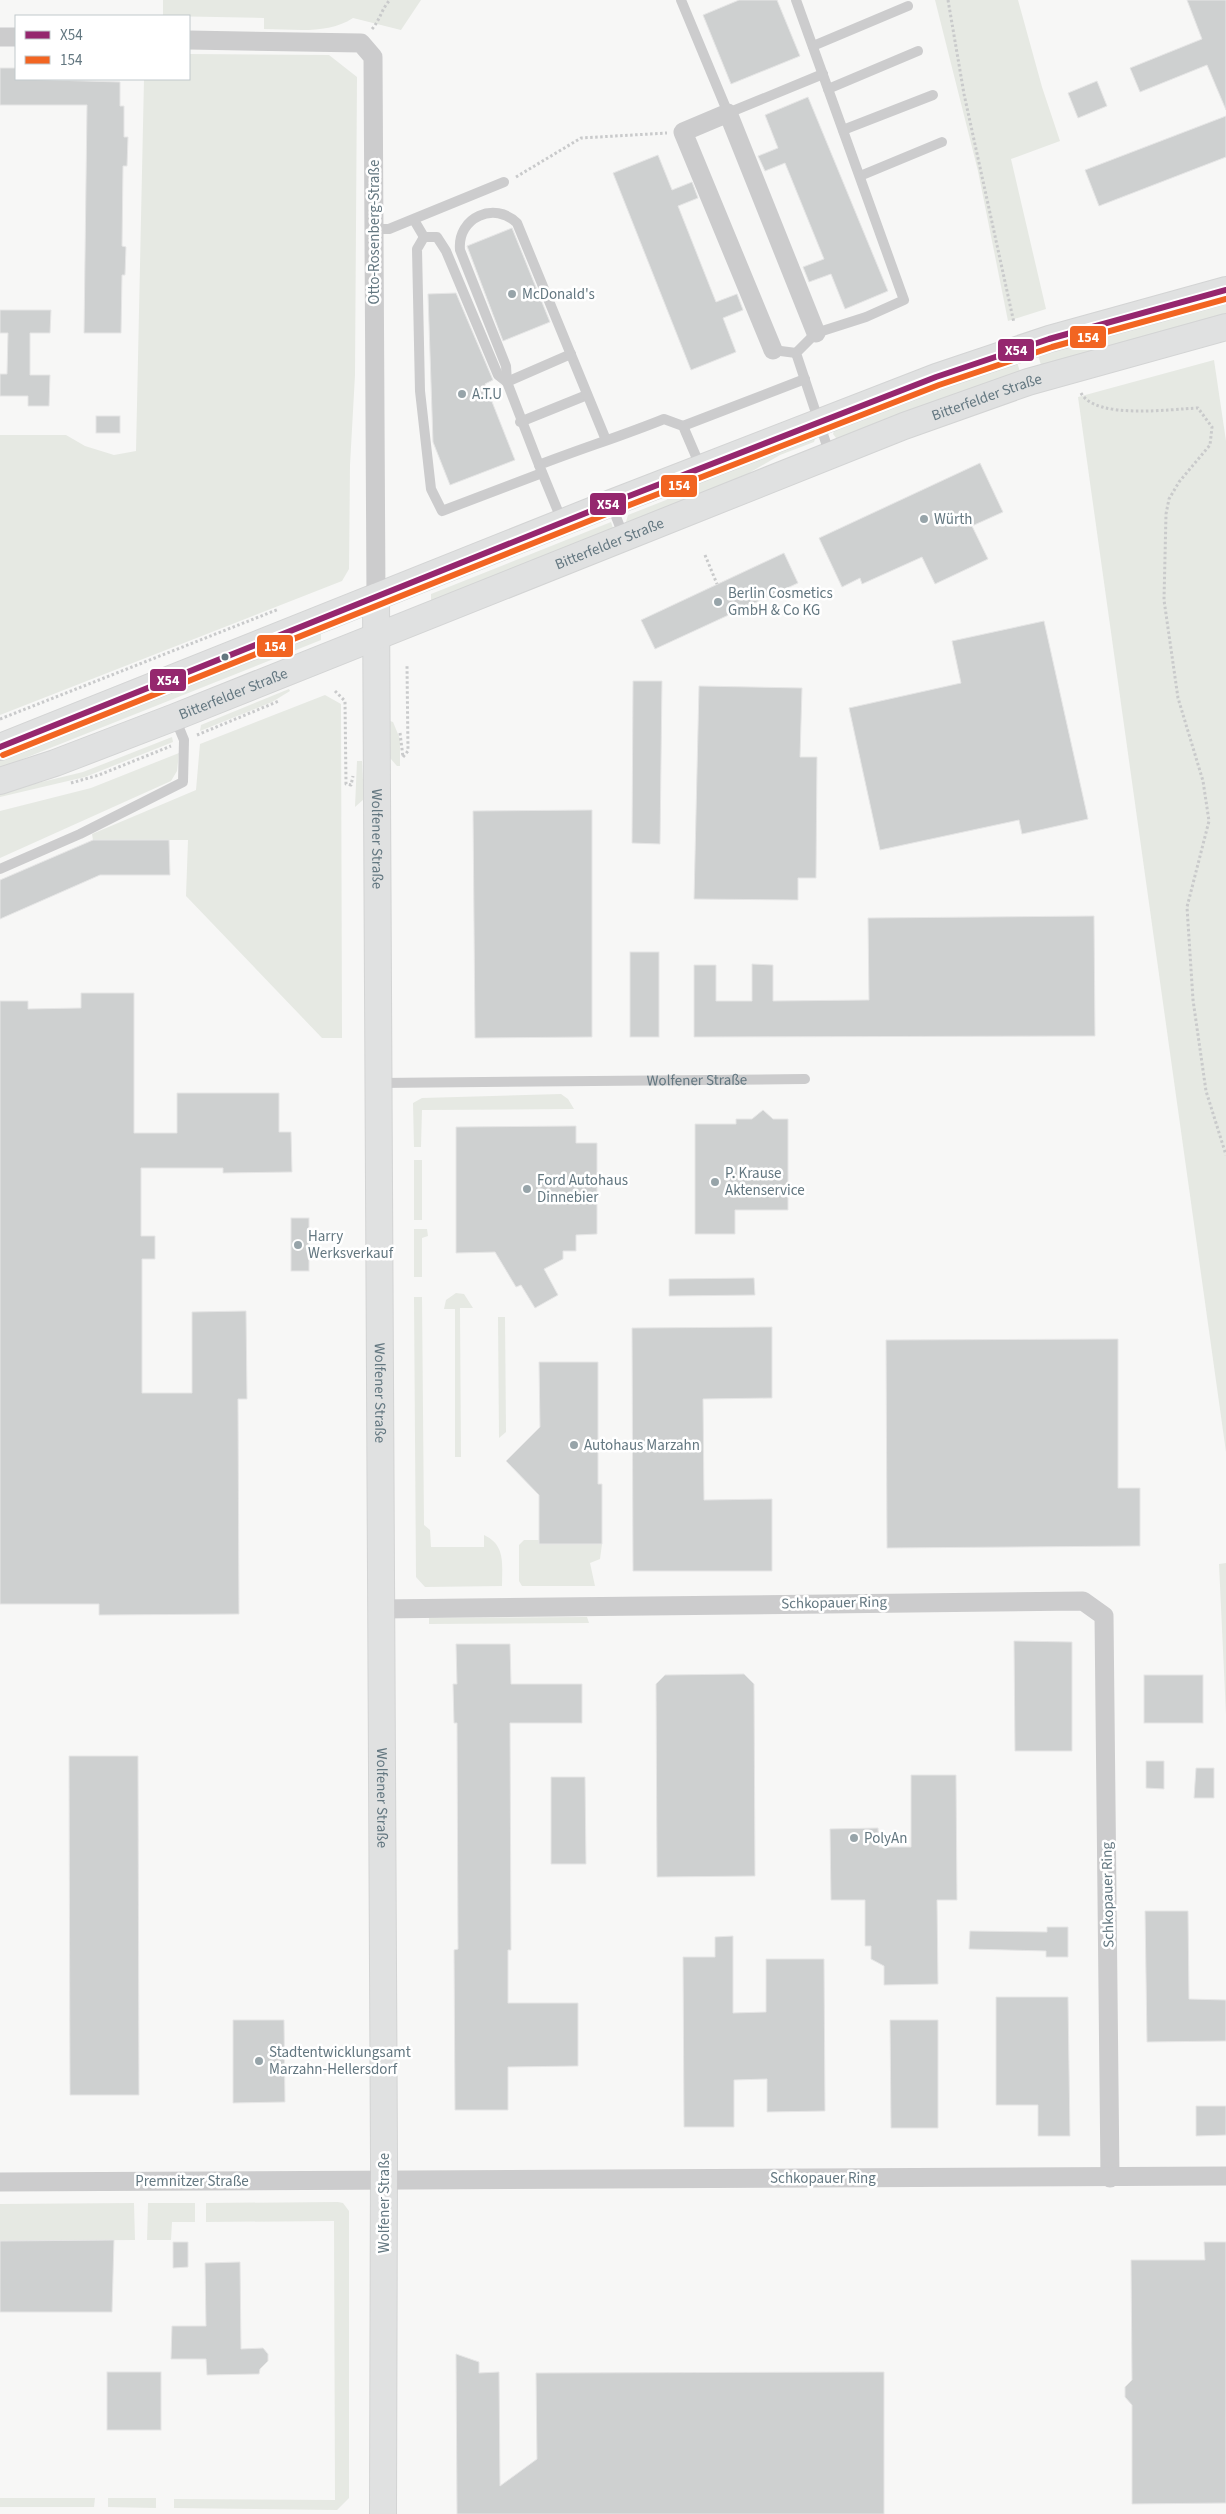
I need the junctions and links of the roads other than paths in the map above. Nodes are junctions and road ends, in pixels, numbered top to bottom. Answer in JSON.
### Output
{"nodes":[{"id":1,"x":681,"y":0,"type":"edge"},
{"id":2,"x":796,"y":0,"type":"edge"},
{"id":3,"x":908,"y":6,"type":"dead end"},
{"id":4,"x":0,"y":37,"type":"edge"},
{"id":5,"x":15,"y":37,"type":"edge"},
{"id":6,"x":190,"y":40,"type":"edge"},
{"id":7,"x":813,"y":46,"type":"junction"},
{"id":8,"x":918,"y":51,"type":"dead end"},
{"id":9,"x":823,"y":74,"type":"junction"},
{"id":10,"x":828,"y":89,"type":"junction"},
{"id":11,"x":933,"y":95,"type":"dead end"},
{"id":12,"x":728,"y":113,"type":"junction"},
{"id":13,"x":843,"y":130,"type":"junction"},
{"id":14,"x":942,"y":142,"type":"dead end"},
{"id":15,"x":860,"y":176,"type":"junction"},
{"id":16,"x":504,"y":182,"type":"road end"},
{"id":17,"x":414,"y":220,"type":"junction"},
{"id":18,"x":374,"y":230,"type":"junction"},
{"id":19,"x":424,"y":237,"type":"junction"},
{"id":20,"x":1226,"y":290,"type":"edge"},
{"id":21,"x":1226,"y":327,"type":"edge"},
{"id":22,"x":816,"y":332,"type":"junction"},
{"id":23,"x":772,"y":350,"type":"joint"},
{"id":24,"x":796,"y":352,"type":"junction"},
{"id":25,"x":571,"y":354,"type":"junction"},
{"id":26,"x":805,"y":380,"type":"junction"},
{"id":27,"x":507,"y":382,"type":"junction"},
{"id":28,"x":587,"y":395,"type":"junction"},
{"id":29,"x":520,"y":422,"type":"junction"},
{"id":30,"x":819,"y":422,"type":"junction"},
{"id":31,"x":683,"y":426,"type":"junction"},
{"id":32,"x":606,"y":440,"type":"junction"},
{"id":33,"x":830,"y":455,"type":"junction"},
{"id":34,"x":700,"y":468,"type":"junction"},
{"id":35,"x":540,"y":469,"type":"junction"},
{"id":36,"x":611,"y":503,"type":"junction"},
{"id":37,"x":562,"y":522,"type":"junction"},
{"id":38,"x":624,"y":537,"type":"junction"},
{"id":39,"x":376,"y":597,"type":"junction"},
{"id":40,"x":376,"y":637,"type":"junction"},
{"id":41,"x":175,"y":717,"type":"junction"},
{"id":42,"x":0,"y":747,"type":"edge"},
{"id":43,"x":0,"y":781,"type":"edge"},
{"id":44,"x":0,"y":869,"type":"edge"},
{"id":45,"x":805,"y":1079,"type":"dead end"},
{"id":46,"x":378,"y":1083,"type":"junction"},
{"id":47,"x":380,"y":1609,"type":"junction"},
{"id":48,"x":1226,"y":2176,"type":"edge"},
{"id":49,"x":1110,"y":2178,"type":"junction"},
{"id":50,"x":384,"y":2179,"type":"junction"},
{"id":51,"x":0,"y":2182,"type":"edge"},
{"id":52,"x":383,"y":2514,"type":"edge"}],
"edges":[{"from":1,"to":12,"type":"lane"},
{"from":2,"to":7,"type":"lane"},
{"from":3,"to":7,"type":"lane"},
{"from":4,"to":5,"type":"street"},
{"from":6,"to":18,"type":"street","name":"Otto-Rosenberg-Straße"},
{"from":7,"to":9,"type":"lane"},
{"from":8,"to":10,"type":"lane"},
{"from":9,"to":10,"type":"lane"},
{"from":9,"to":12,"type":"lane"},
{"from":10,"to":13,"type":"lane"},
{"from":11,"to":13,"type":"lane"},
{"from":12,"to":22,"type":"street"},
{"from":12,"to":23,"type":"street"},
{"from":13,"to":15,"type":"lane"},
{"from":14,"to":15,"type":"lane"},
{"from":15,"to":22,"type":"lane"},
{"from":16,"to":17,"type":"lane"},
{"from":17,"to":18,"type":"lane"},
{"from":17,"to":19,"type":"lane"},
{"from":18,"to":39,"type":"street","name":"Otto-Rosenberg-Straße"},
{"from":19,"to":27,"type":"lane"},
{"from":19,"to":35,"type":"lane"},
{"from":20,"to":30,"type":"main road"},
{"from":21,"to":33,"type":"main road","name":"Bitterfelder Straße"},
{"from":22,"to":24,"type":"lane"},
{"from":23,"to":24,"type":"lane"},
{"from":24,"to":26,"type":"lane"},
{"from":25,"to":27,"type":"lane"},
{"from":25,"to":27,"type":"lane"},
{"from":25,"to":28,"type":"lane"},
{"from":26,"to":30,"type":"lane"},
{"from":26,"to":31,"type":"lane"},
{"from":27,"to":29,"type":"lane"},
{"from":28,"to":29,"type":"lane"},
{"from":28,"to":32,"type":"lane"},
{"from":29,"to":35,"type":"lane"},
{"from":30,"to":33,"type":"lane"},
{"from":30,"to":34,"type":"main road"},
{"from":31,"to":32,"type":"lane"},
{"from":31,"to":34,"type":"lane"},
{"from":32,"to":35,"type":"lane"},
{"from":33,"to":38,"type":"main road","name":"Bitterfelder Straße"},
{"from":34,"to":36,"type":"main road"},
{"from":35,"to":37,"type":"lane"},
{"from":36,"to":37,"type":"main road"},
{"from":36,"to":38,"type":"lane"},
{"from":37,"to":39,"type":"main road"},
{"from":38,"to":40,"type":"main road","name":"Bitterfelder Straße"},
{"from":39,"to":40,"type":"main road","name":"Wolfener Straße"},
{"from":39,"to":42,"type":"main road"},
{"from":40,"to":41,"type":"main road","name":"Bitterfelder Straße"},
{"from":40,"to":46,"type":"main road","name":"Wolfener Straße"},
{"from":41,"to":43,"type":"main road","name":"Bitterfelder Straße"},
{"from":41,"to":44,"type":"lane"},
{"from":45,"to":46,"type":"lane","name":"Wolfener Straße"},
{"from":46,"to":47,"type":"main road","name":"Wolfener Straße"},
{"from":47,"to":49,"type":"street","name":"Schkopauer Ring"},
{"from":47,"to":50,"type":"main road","name":"Wolfener Straße"},
{"from":48,"to":49,"type":"street"},
{"from":49,"to":50,"type":"street","name":"Schkopauer Ring"},
{"from":50,"to":51,"type":"street","name":"Premnitzer Straße"},
{"from":50,"to":52,"type":"main road","name":"Wolfener Straße"}]}
